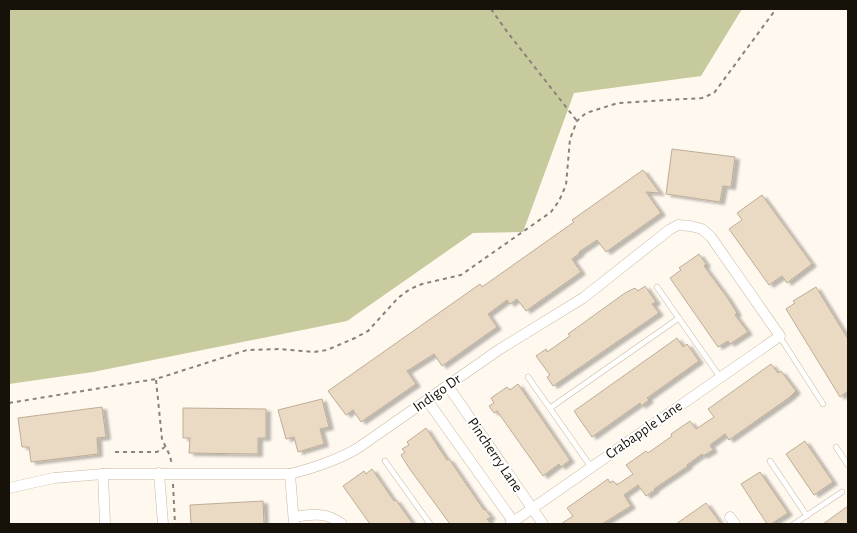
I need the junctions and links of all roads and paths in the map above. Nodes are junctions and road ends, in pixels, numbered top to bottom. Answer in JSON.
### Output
{"nodes":[{"id":1,"x":491,"y":9,"type":"edge"},
{"id":2,"x":776,"y":9,"type":"edge"},
{"id":3,"x":577,"y":122,"type":"junction"},
{"id":4,"x":657,"y":287,"type":"dead end"},
{"id":5,"x":679,"y":318,"type":"junction"},
{"id":6,"x":780,"y":336,"type":"junction"},
{"id":7,"x":528,"y":377,"type":"dead end"},
{"id":8,"x":720,"y":377,"type":"junction"},
{"id":9,"x":156,"y":379,"type":"junction"},
{"id":10,"x":448,"y":386,"type":"junction"},
{"id":11,"x":427,"y":400,"type":"junction"},
{"id":12,"x":9,"y":403,"type":"edge"},
{"id":13,"x":823,"y":404,"type":"dead end"},
{"id":14,"x":550,"y":408,"type":"junction"},
{"id":15,"x":836,"y":447,"type":"dead end"},
{"id":16,"x":166,"y":448,"type":"junction"},
{"id":17,"x":115,"y":452,"type":"dead end"},
{"id":18,"x":385,"y":461,"type":"dead end"},
{"id":19,"x":770,"y":461,"type":"dead end"},
{"id":20,"x":848,"y":465,"type":"edge"},
{"id":21,"x":591,"y":467,"type":"junction"},
{"id":22,"x":159,"y":473,"type":"junction"},
{"id":23,"x":173,"y":473,"type":"junction"},
{"id":24,"x":103,"y":474,"type":"junction"},
{"id":25,"x":290,"y":474,"type":"junction"},
{"id":26,"x":9,"y":488,"type":"edge"},
{"id":27,"x":842,"y":492,"type":"dead end"},
{"id":28,"x":532,"y":508,"type":"junction"},
{"id":29,"x":807,"y":516,"type":"junction"},
{"id":30,"x":294,"y":520,"type":"edge"},
{"id":31,"x":513,"y":523,"type":"edge"},
{"id":32,"x":105,"y":524,"type":"edge"},
{"id":33,"x":163,"y":524,"type":"edge"},
{"id":34,"x":175,"y":524,"type":"edge"},
{"id":35,"x":342,"y":524,"type":"edge"},
{"id":36,"x":430,"y":524,"type":"edge"},
{"id":37,"x":543,"y":524,"type":"edge"},
{"id":38,"x":794,"y":524,"type":"edge"}],
"edges":[{"from":1,"to":3,"type":"path"},
{"from":2,"to":3,"type":"path"},
{"from":3,"to":9,"type":"path"},
{"from":4,"to":5,"type":"lane"},
{"from":5,"to":8,"type":"lane"},
{"from":5,"to":14,"type":"lane"},
{"from":6,"to":8,"type":"street","name":"Crabapple Lane"},
{"from":6,"to":10,"type":"street","name":"Indigo Dr"},
{"from":6,"to":13,"type":"lane"},
{"from":7,"to":14,"type":"lane"},
{"from":8,"to":21,"type":"street","name":"Crabapple Lane"},
{"from":9,"to":12,"type":"path"},
{"from":9,"to":16,"type":"path"},
{"from":10,"to":11,"type":"street","name":"Indigo Dr"},
{"from":10,"to":28,"type":"street","name":"Pincherry Lane"},
{"from":11,"to":25,"type":"street","name":"Indigo Dr"},
{"from":11,"to":31,"type":"street","name":"Pincherry Lane"},
{"from":14,"to":21,"type":"lane"},
{"from":15,"to":20,"type":"lane"},
{"from":16,"to":17,"type":"path"},
{"from":16,"to":23,"type":"path"},
{"from":18,"to":36,"type":"lane"},
{"from":19,"to":29,"type":"lane"},
{"from":21,"to":28,"type":"street","name":"Crabapple Lane"},
{"from":22,"to":23,"type":"street","name":"Indigo Dr"},
{"from":22,"to":24,"type":"street","name":"Indigo Dr"},
{"from":22,"to":33,"type":"street"},
{"from":23,"to":25,"type":"street","name":"Indigo Dr"},
{"from":23,"to":34,"type":"path"},
{"from":24,"to":26,"type":"street","name":"Indigo Dr"},
{"from":24,"to":32,"type":"street"},
{"from":25,"to":30,"type":"street"},
{"from":27,"to":29,"type":"lane"},
{"from":28,"to":31,"type":"street","name":"Crabapple Lane"},
{"from":28,"to":37,"type":"street","name":"Pincherry Lane"},
{"from":29,"to":38,"type":"lane"},
{"from":30,"to":35,"type":"street"}]}
